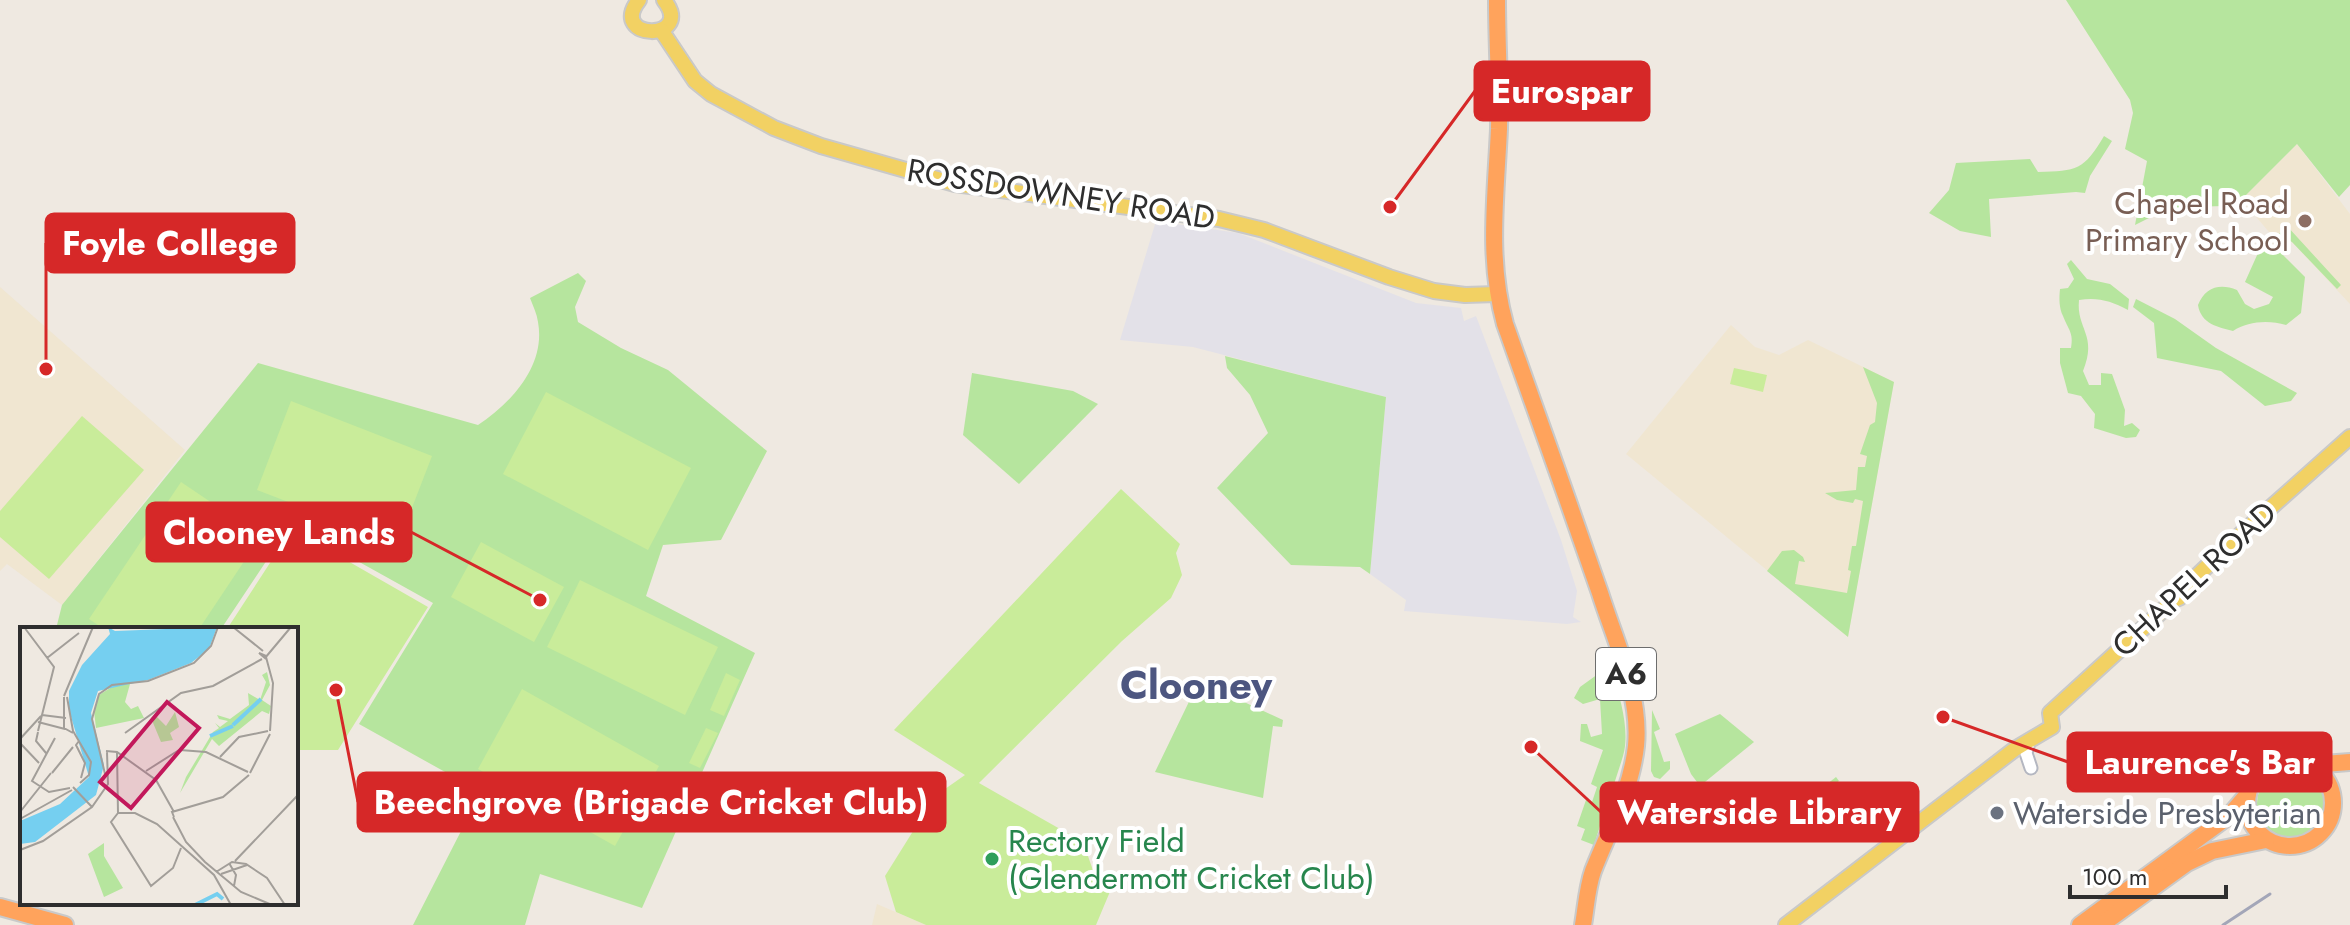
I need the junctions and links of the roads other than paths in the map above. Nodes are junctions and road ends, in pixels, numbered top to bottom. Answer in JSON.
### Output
{"nodes":[{"id":1,"x":639,"y":0,"type":"edge"},
{"id":2,"x":664,"y":0,"type":"edge"},
{"id":3,"x":1497,"y":0,"type":"edge"},
{"id":4,"x":661,"y":30,"type":"junction"},
{"id":5,"x":1497,"y":294,"type":"junction"},
{"id":6,"x":2350,"y":437,"type":"edge"},
{"id":7,"x":2030,"y":739,"type":"junction"},
{"id":8,"x":2350,"y":762,"type":"edge"},
{"id":9,"x":2311,"y":765,"type":"junction"},
{"id":10,"x":2031,"y":768,"type":"dead end"},
{"id":11,"x":2248,"y":794,"type":"junction"},
{"id":12,"x":2350,"y":806,"type":"edge"},
{"id":13,"x":2331,"y":812,"type":"junction"},
{"id":14,"x":2266,"y":840,"type":"junction"},
{"id":15,"x":0,"y":907,"type":"edge"},
{"id":16,"x":65,"y":925,"type":"edge"},
{"id":17,"x":1583,"y":925,"type":"edge"},
{"id":18,"x":1786,"y":925,"type":"edge"},
{"id":19,"x":2080,"y":925,"type":"edge"},
{"id":20,"x":2101,"y":925,"type":"edge"}],
"edges":[{"from":1,"to":4,"type":"main road"},
{"from":2,"to":4,"type":"main road"},
{"from":3,"to":5,"type":"highway","number":"A6"},
{"from":4,"to":5,"type":"main road","name":"ROSSDOWNEY ROAD"},
{"from":5,"to":17,"type":"highway","number":"A6"},
{"from":6,"to":7,"type":"main road","name":"CHAPEL ROAD"},
{"from":7,"to":10,"type":"street"},
{"from":7,"to":18,"type":"main road","name":"CHAPEL ROAD"},
{"from":8,"to":9,"type":"highway"},
{"from":9,"to":11,"type":"highway"},
{"from":9,"to":13,"type":"highway"},
{"from":11,"to":14,"type":"highway"},
{"from":11,"to":19,"type":"highway"},
{"from":12,"to":13,"type":"highway"},
{"from":13,"to":14,"type":"highway"},
{"from":14,"to":20,"type":"highway"},
{"from":15,"to":16,"type":"highway"}]}
